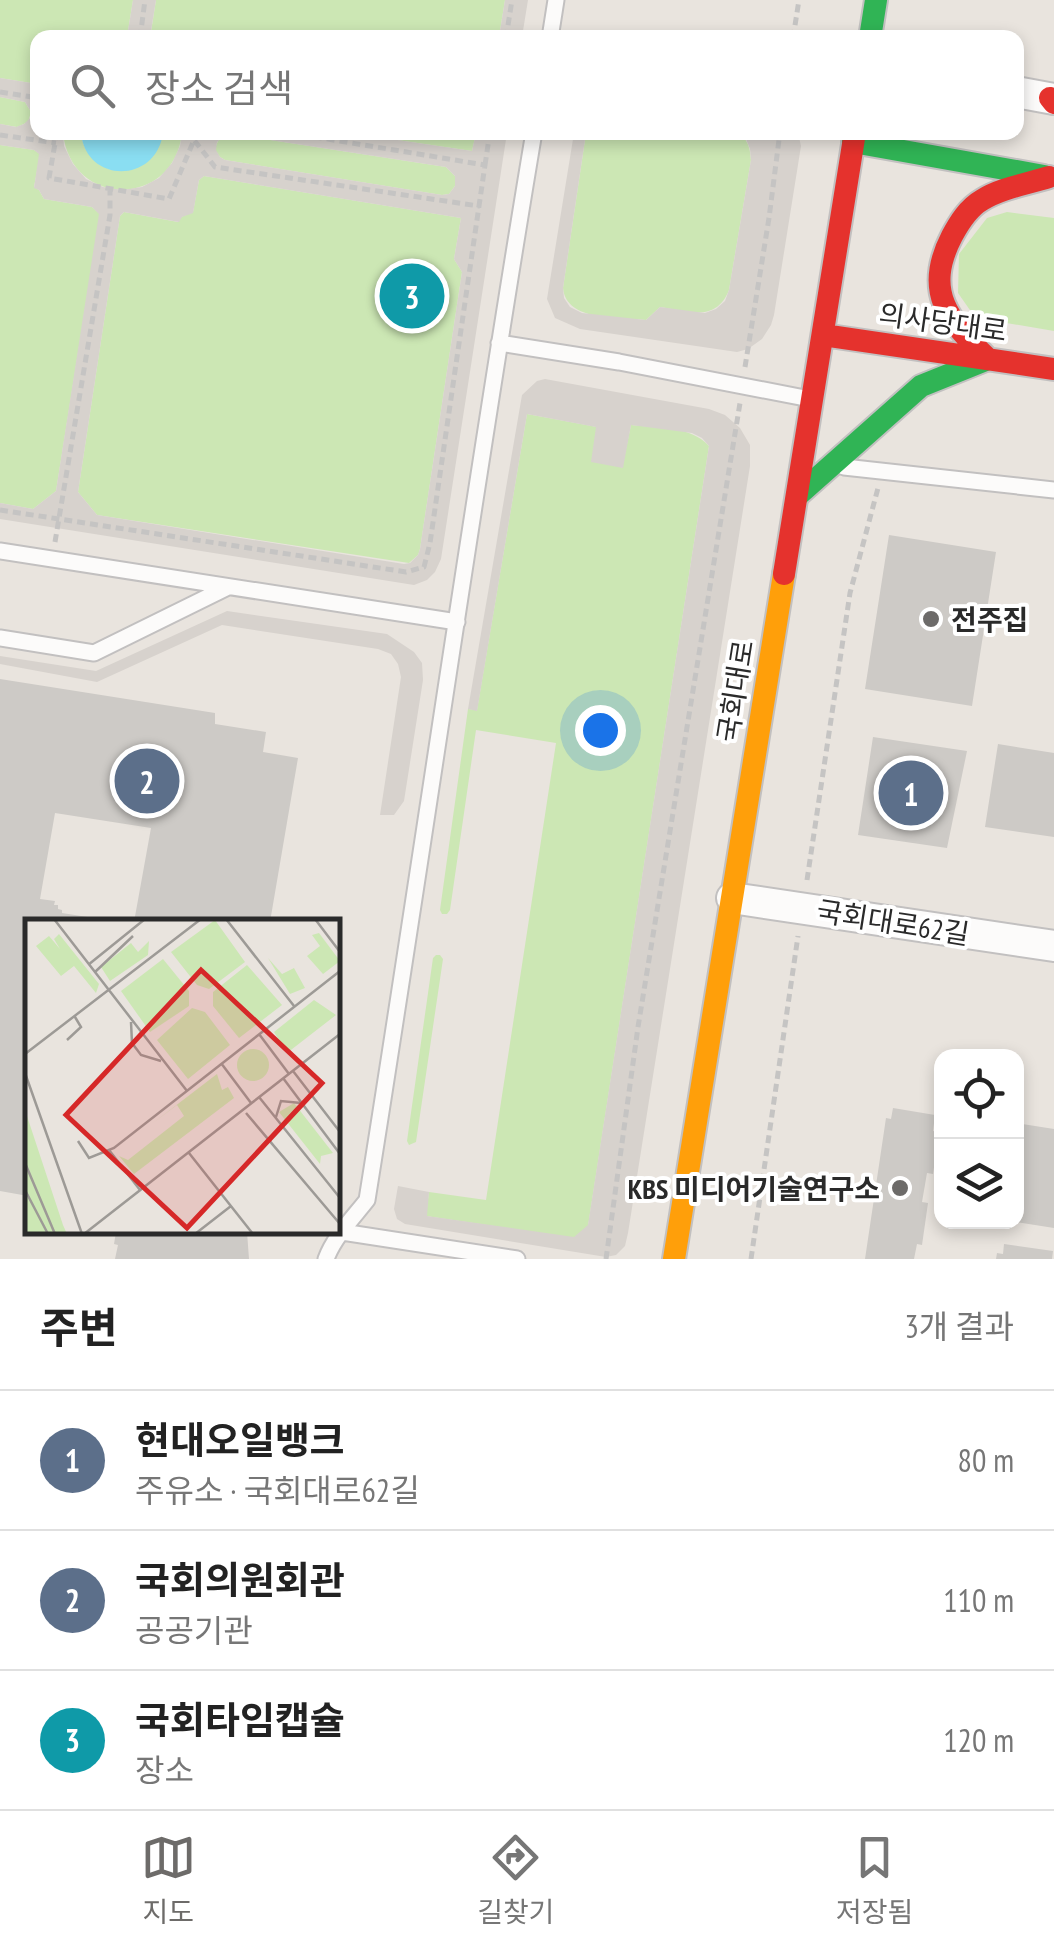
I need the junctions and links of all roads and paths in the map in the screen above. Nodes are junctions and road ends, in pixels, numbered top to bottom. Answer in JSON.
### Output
{"nodes":[{"id":1,"x":146,"y":0,"type":"edge"},
{"id":2,"x":512,"y":0,"type":"edge"},
{"id":3,"x":556,"y":0,"type":"edge"},
{"id":4,"x":799,"y":0,"type":"edge"},
{"id":5,"x":876,"y":0,"type":"edge"},
{"id":6,"x":141,"y":30,"type":"edge"},
{"id":7,"x":507,"y":30,"type":"edge"},
{"id":8,"x":551,"y":30,"type":"edge"},
{"id":9,"x":794,"y":30,"type":"edge"},
{"id":10,"x":871,"y":30,"type":"edge"},
{"id":11,"x":0,"y":92,"type":"edge"},
{"id":12,"x":1024,"y":94,"type":"edge"},
{"id":13,"x":30,"y":97,"type":"edge"},
{"id":14,"x":1053,"y":100,"type":"edge"},
{"id":15,"x":0,"y":135,"type":"edge"},
{"id":16,"x":30,"y":139,"type":"edge"},
{"id":17,"x":35,"y":140,"type":"edge"},
{"id":18,"x":57,"y":140,"type":"edge"},
{"id":19,"x":192,"y":140,"type":"edge"},
{"id":20,"x":197,"y":140,"type":"edge"},
{"id":21,"x":333,"y":140,"type":"edge"},
{"id":22,"x":489,"y":140,"type":"edge"},
{"id":23,"x":533,"y":140,"type":"edge"},
{"id":24,"x":779,"y":140,"type":"edge"},
{"id":25,"x":854,"y":140,"type":"edge"},
{"id":26,"x":864,"y":140,"type":"edge"},
{"id":27,"x":56,"y":143,"type":"junction"},
{"id":28,"x":484,"y":165,"type":"junction"},
{"id":29,"x":1051,"y":178,"type":"edge"},
{"id":30,"x":110,"y":189,"type":"junction"},
{"id":31,"x":479,"y":206,"type":"junction"},
{"id":32,"x":822,"y":335,"type":"junction"},
{"id":33,"x":499,"y":343,"type":"junction"},
{"id":34,"x":988,"y":359,"type":"junction"},
{"id":35,"x":1054,"y":369,"type":"edge"},
{"id":36,"x":742,"y":386,"type":"junction"},
{"id":37,"x":812,"y":399,"type":"junction"},
{"id":38,"x":830,"y":465,"type":"junction"},
{"id":39,"x":877,"y":488,"type":"dead end"},
{"id":40,"x":1054,"y":490,"type":"edge"},
{"id":41,"x":796,"y":496,"type":"junction"},
{"id":42,"x":0,"y":510,"type":"edge"},
{"id":43,"x":59,"y":519,"type":"junction"},
{"id":44,"x":0,"y":552,"type":"edge"},
{"id":45,"x":52,"y":560,"type":"junction"},
{"id":46,"x":228,"y":587,"type":"junction"},
{"id":47,"x":458,"y":622,"type":"junction"},
{"id":48,"x":0,"y":638,"type":"edge"},
{"id":49,"x":732,"y":898,"type":"junction"},
{"id":50,"x":802,"y":908,"type":"junction"},
{"id":51,"x":1054,"y":946,"type":"edge"},
{"id":52,"x":342,"y":1232,"type":"junction"},
{"id":53,"x":326,"y":1259,"type":"edge"},
{"id":54,"x":517,"y":1259,"type":"edge"},
{"id":55,"x":606,"y":1259,"type":"edge"},
{"id":56,"x":674,"y":1259,"type":"edge"},
{"id":57,"x":750,"y":1259,"type":"edge"}],
"edges":[{"from":1,"to":6,"type":"path"},
{"from":2,"to":7,"type":"path"},
{"from":3,"to":8,"type":"lane"},
{"from":4,"to":9,"type":"path"},
{"from":5,"to":10,"type":"main road"},
{"from":11,"to":13,"type":"path"},
{"from":12,"to":14,"type":"street"},
{"from":15,"to":16,"type":"path"},
{"from":17,"to":27,"type":"path"},
{"from":18,"to":27,"type":"path"},
{"from":19,"to":30,"type":"path"},
{"from":20,"to":31,"type":"path"},
{"from":21,"to":28,"type":"path"},
{"from":22,"to":28,"type":"path"},
{"from":23,"to":33,"type":"lane"},
{"from":24,"to":36,"type":"path"},
{"from":25,"to":32,"type":"main road","name":"국회대로"},
{"from":26,"to":29,"type":"main road"},
{"from":27,"to":30,"type":"path"},
{"from":28,"to":31,"type":"path"},
{"from":29,"to":34,"type":"main road"},
{"from":30,"to":43,"type":"path"},
{"from":31,"to":43,"type":"path"},
{"from":32,"to":34,"type":"main road","name":"의사당대로"},
{"from":32,"to":37,"type":"main road","name":"국회대로"},
{"from":33,"to":36,"type":"lane"},
{"from":33,"to":47,"type":"lane"},
{"from":34,"to":35,"type":"main road","name":"의사당대로"},
{"from":34,"to":38,"type":"main road"},
{"from":36,"to":37,"type":"lane"},
{"from":36,"to":55,"type":"path"},
{"from":37,"to":41,"type":"main road","name":"국회대로"},
{"from":38,"to":40,"type":"lane"},
{"from":38,"to":41,"type":"main road"},
{"from":39,"to":50,"type":"path"},
{"from":41,"to":49,"type":"main road","name":"국회대로"},
{"from":42,"to":43,"type":"path"},
{"from":43,"to":45,"type":"path"},
{"from":44,"to":45,"type":"lane"},
{"from":45,"to":46,"type":"lane"},
{"from":46,"to":47,"type":"lane"},
{"from":46,"to":48,"type":"lane"},
{"from":47,"to":52,"type":"lane"},
{"from":49,"to":50,"type":"street","name":"국회대로62길"},
{"from":49,"to":56,"type":"main road","name":"국회대로"},
{"from":50,"to":51,"type":"street","name":"국회대로62길"},
{"from":50,"to":57,"type":"path"},
{"from":52,"to":53,"type":"lane"},
{"from":52,"to":54,"type":"lane"}]}
